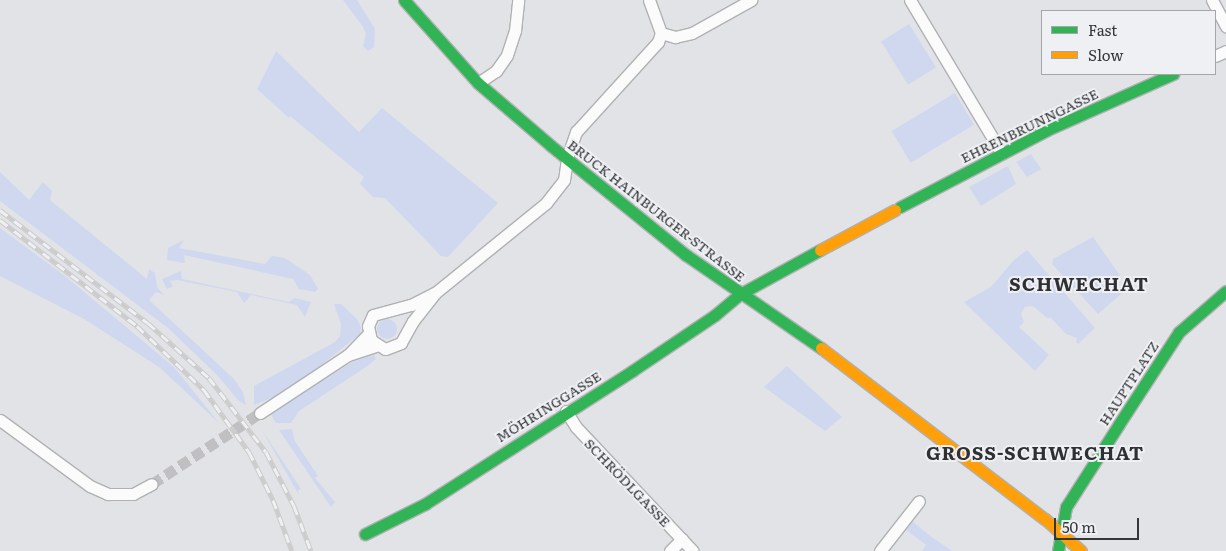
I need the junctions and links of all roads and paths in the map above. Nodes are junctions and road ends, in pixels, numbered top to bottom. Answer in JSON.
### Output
{"nodes":[{"id":1,"x":404,"y":0,"type":"edge"},
{"id":2,"x":518,"y":0,"type":"edge"},
{"id":3,"x":649,"y":0,"type":"edge"},
{"id":4,"x":751,"y":0,"type":"edge"},
{"id":5,"x":910,"y":0,"type":"edge"},
{"id":6,"x":1212,"y":0,"type":"edge"},
{"id":7,"x":1226,"y":26,"type":"edge"},
{"id":8,"x":662,"y":33,"type":"junction"},
{"id":9,"x":1172,"y":75,"type":"edge"},
{"id":10,"x":478,"y":84,"type":"junction"},
{"id":11,"x":1002,"y":154,"type":"junction"},
{"id":12,"x":567,"y":158,"type":"junction"},
{"id":13,"x":1226,"y":291,"type":"edge"},
{"id":14,"x":434,"y":293,"type":"junction"},
{"id":15,"x":740,"y":294,"type":"junction"},
{"id":16,"x":392,"y":310,"type":"junction"},
{"id":17,"x":406,"y":332,"type":"junction"},
{"id":18,"x":368,"y":334,"type":"junction"},
{"id":19,"x":376,"y":346,"type":"junction"},
{"id":20,"x":348,"y":355,"type":"junction"},
{"id":21,"x":566,"y":411,"type":"junction"},
{"id":22,"x":260,"y":413,"type":"tunnel mouth"},
{"id":23,"x":0,"y":420,"type":"edge"},
{"id":24,"x":152,"y":484,"type":"tunnel mouth"},
{"id":25,"x":919,"y":501,"type":"dead end"},
{"id":26,"x":1060,"y":532,"type":"junction"},
{"id":27,"x":366,"y":534,"type":"dead end"},
{"id":28,"x":682,"y":540,"type":"junction"},
{"id":29,"x":1079,"y":549,"type":"edge"},
{"id":30,"x":670,"y":551,"type":"edge"},
{"id":31,"x":693,"y":551,"type":"edge"},
{"id":32,"x":880,"y":551,"type":"edge"},
{"id":33,"x":1058,"y":551,"type":"edge"}],
"edges":[{"from":1,"to":10,"type":"main road","name":"BRUCK HAINBURGER-STRASSE"},
{"from":2,"to":10,"type":"street"},
{"from":3,"to":8,"type":"street"},
{"from":4,"to":8,"type":"street"},
{"from":5,"to":11,"type":"street"},
{"from":6,"to":7,"type":"street"},
{"from":8,"to":12,"type":"street"},
{"from":9,"to":11,"type":"main road","name":"EHRENBRUNNGASSE"},
{"from":10,"to":12,"type":"main road","name":"BRUCK HAINBURGER-STRASSE"},
{"from":11,"to":15,"type":"main road","name":"EHRENBRUNNGASSE"},
{"from":12,"to":14,"type":"street"},
{"from":12,"to":15,"type":"main road","name":"BRUCK HAINBURGER-STRASSE"},
{"from":13,"to":26,"type":"main road","name":"HAUPTPLATZ"},
{"from":14,"to":16,"type":"street"},
{"from":14,"to":17,"type":"street"},
{"from":15,"to":21,"type":"main road","name":"MÖHRINGGASSE"},
{"from":15,"to":26,"type":"main road","name":"BRUCK HAINBURGER-STRASSE"},
{"from":16,"to":17,"type":"street"},
{"from":16,"to":18,"type":"street"},
{"from":17,"to":19,"type":"street"},
{"from":18,"to":19,"type":"street"},
{"from":18,"to":20,"type":"street"},
{"from":19,"to":20,"type":"street"},
{"from":20,"to":22,"type":"street"},
{"from":21,"to":27,"type":"main road","name":"MÖHRINGGASSE"},
{"from":21,"to":28,"type":"street","name":"SCHRÖDLGASSE"},
{"from":23,"to":24,"type":"street"},
{"from":25,"to":32,"type":"street"},
{"from":26,"to":29,"type":"main road"},
{"from":26,"to":33,"type":"main road","name":"HAUPTPLATZ"},
{"from":28,"to":30,"type":"street"},
{"from":28,"to":31,"type":"street","name":"SCHRÖDLGASSE"}]}
